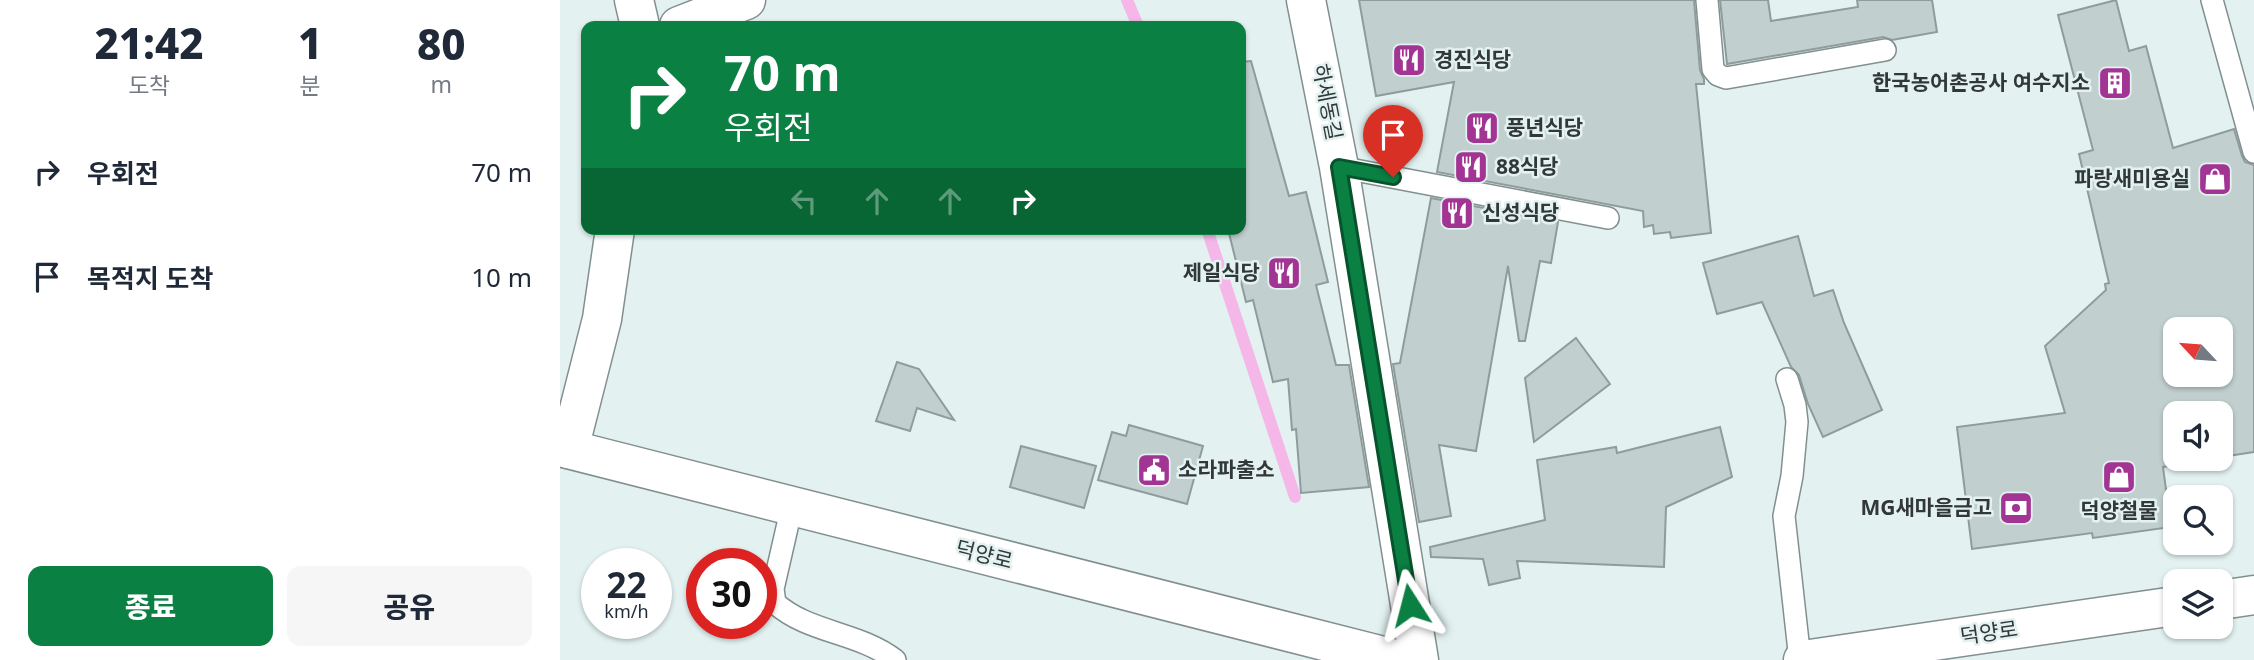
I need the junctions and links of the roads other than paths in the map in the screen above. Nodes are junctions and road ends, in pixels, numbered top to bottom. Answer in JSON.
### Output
{"nodes":[{"id":1,"x":634,"y":0,"type":"edge"},
{"id":2,"x":746,"y":0,"type":"edge"},
{"id":3,"x":1306,"y":0,"type":"edge"},
{"id":4,"x":1707,"y":0,"type":"edge"},
{"id":5,"x":2211,"y":0,"type":"edge"},
{"id":6,"x":639,"y":21,"type":"edge"},
{"id":7,"x":692,"y":21,"type":"edge"},
{"id":8,"x":1885,"y":50,"type":"dead end"},
{"id":9,"x":2254,"y":152,"type":"edge"},
{"id":10,"x":1339,"y":167,"type":"junction"},
{"id":11,"x":1608,"y":218,"type":"dead end"},
{"id":12,"x":614,"y":235,"type":"edge"},
{"id":13,"x":1787,"y":379,"type":"dead end"},
{"id":14,"x":564,"y":448,"type":"edge"},
{"id":15,"x":792,"y":506,"type":"junction"},
{"id":16,"x":2254,"y":595,"type":"edge"},
{"id":17,"x":2233,"y":598,"type":"edge"},
{"id":18,"x":2163,"y":609,"type":"edge"},
{"id":19,"x":1335,"y":652,"type":"edge"},
{"id":20,"x":895,"y":660,"type":"edge"},
{"id":21,"x":1399,"y":660,"type":"edge"},
{"id":22,"x":1419,"y":660,"type":"edge"},
{"id":23,"x":1802,"y":660,"type":"edge"}],
"edges":[{"from":1,"to":6,"type":"main road"},
{"from":2,"to":7,"type":"main road"},
{"from":3,"to":10,"type":"main road","name":"하세동길"},
{"from":4,"to":8,"type":"lane"},
{"from":5,"to":9,"type":"lane"},
{"from":10,"to":11,"type":"lane"},
{"from":10,"to":22,"type":"main road","name":"하세동길"},
{"from":12,"to":14,"type":"main road","name":"덕양로"},
{"from":13,"to":23,"type":"lane","name":"덕양로"},
{"from":14,"to":15,"type":"main road","name":"덕양로"},
{"from":15,"to":19,"type":"main road","name":"덕양로"},
{"from":15,"to":20,"type":"lane"},
{"from":16,"to":17,"type":"main road"},
{"from":18,"to":23,"type":"main road","name":"덕양로"},
{"from":19,"to":21,"type":"main road","name":"덕양로"}]}
